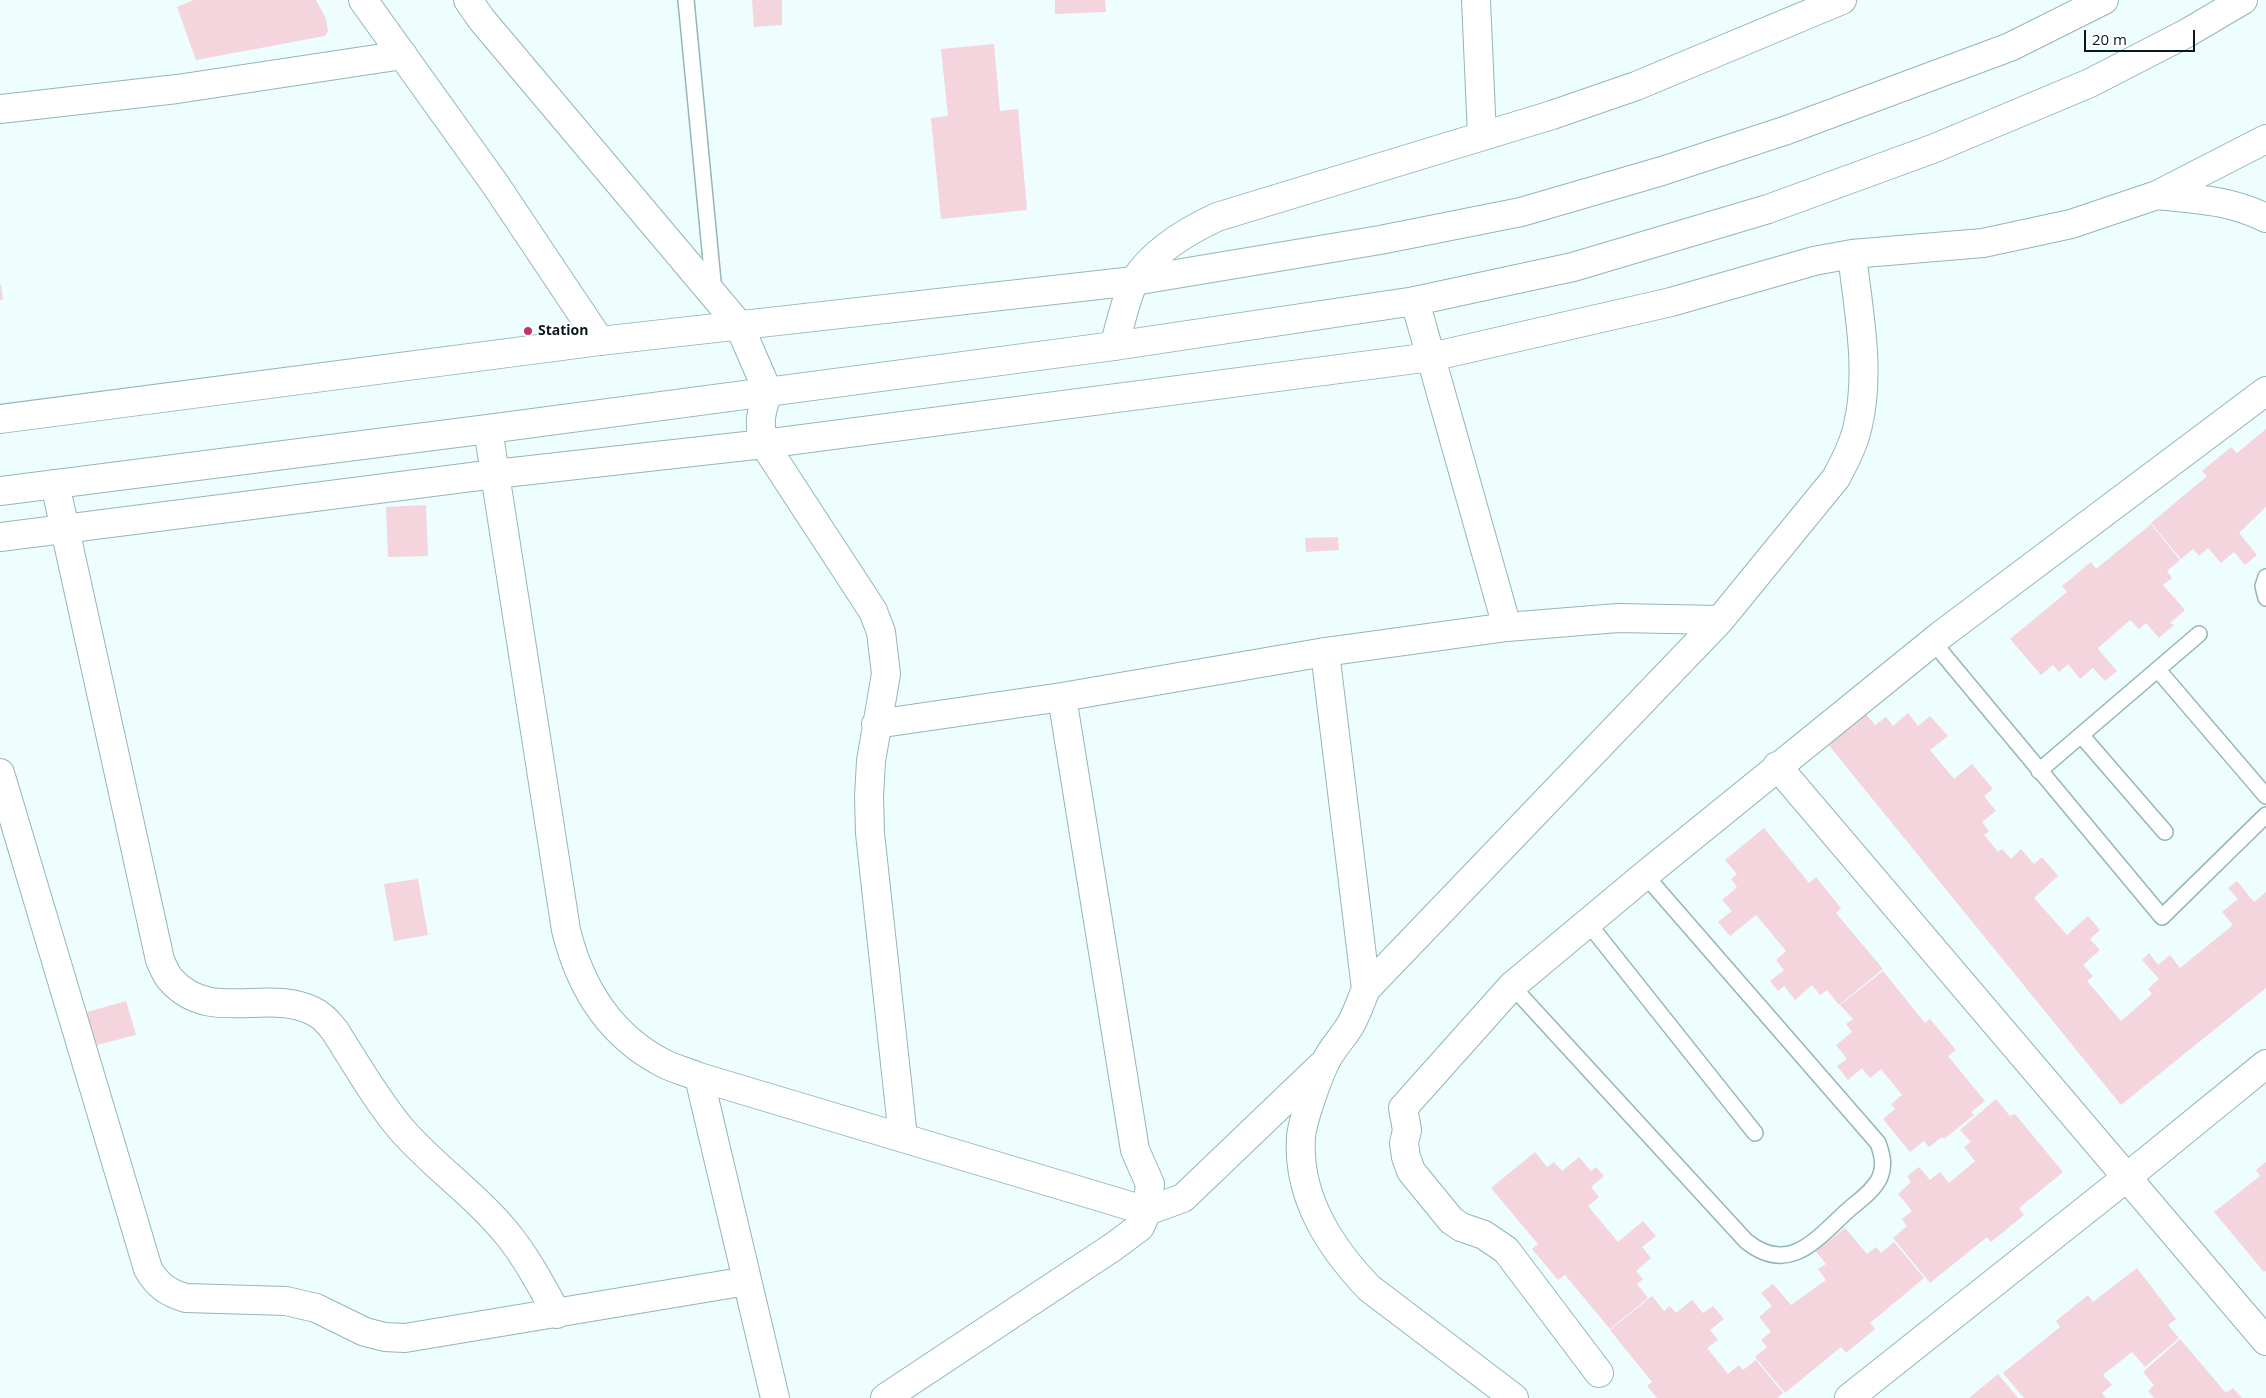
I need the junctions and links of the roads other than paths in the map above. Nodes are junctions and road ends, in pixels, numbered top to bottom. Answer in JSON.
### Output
{"nodes":[{"id":1,"x":363,"y":0,"type":"edge"},
{"id":2,"x":468,"y":0,"type":"edge"},
{"id":3,"x":686,"y":0,"type":"edge"},
{"id":4,"x":1476,"y":0,"type":"edge"},
{"id":5,"x":1842,"y":0,"type":"edge"},
{"id":6,"x":2243,"y":0,"type":"edge"},
{"id":7,"x":2091,"y":3,"type":"edge"},
{"id":8,"x":403,"y":55,"type":"junction"},
{"id":9,"x":0,"y":109,"type":"edge"},
{"id":10,"x":1482,"y":136,"type":"junction"},
{"id":11,"x":2266,"y":139,"type":"edge"},
{"id":12,"x":2157,"y":195,"type":"junction"},
{"id":13,"x":2266,"y":218,"type":"edge"},
{"id":14,"x":1852,"y":254,"type":"junction"},
{"id":15,"x":1134,"y":281,"type":"junction"},
{"id":16,"x":715,"y":297,"type":"junction"},
{"id":17,"x":1415,"y":301,"type":"junction"},
{"id":18,"x":739,"y":325,"type":"junction"},
{"id":19,"x":600,"y":341,"type":"junction"},
{"id":20,"x":1114,"y":346,"type":"junction"},
{"id":21,"x":1431,"y":357,"type":"junction"},
{"id":22,"x":2266,"y":390,"type":"edge"},
{"id":23,"x":768,"y":392,"type":"junction"},
{"id":24,"x":0,"y":418,"type":"edge"},
{"id":25,"x":488,"y":429,"type":"junction"},
{"id":26,"x":764,"y":444,"type":"junction"},
{"id":27,"x":495,"y":474,"type":"junction"},
{"id":28,"x":55,"y":484,"type":"junction"},
{"id":29,"x":0,"y":491,"type":"edge"},
{"id":30,"x":65,"y":528,"type":"junction"},
{"id":31,"x":0,"y":537,"type":"edge"},
{"id":32,"x":2266,"y":577,"type":"edge"},
{"id":33,"x":2266,"y":598,"type":"edge"},
{"id":34,"x":1720,"y":620,"type":"junction"},
{"id":35,"x":1507,"y":627,"type":"junction"},
{"id":36,"x":2199,"y":634,"type":"dead end"},
{"id":37,"x":1933,"y":642,"type":"junction"},
{"id":38,"x":1325,"y":652,"type":"junction"},
{"id":39,"x":2158,"y":670,"type":"junction"},
{"id":40,"x":1062,"y":697,"type":"junction"},
{"id":41,"x":876,"y":724,"type":"junction"},
{"id":42,"x":2081,"y":735,"type":"junction"},
{"id":43,"x":1777,"y":766,"type":"junction"},
{"id":44,"x":2038,"y":771,"type":"junction"},
{"id":45,"x":0,"y":773,"type":"edge"},
{"id":46,"x":2266,"y":796,"type":"edge"},
{"id":47,"x":2266,"y":815,"type":"edge"},
{"id":48,"x":2165,"y":832,"type":"dead end"},
{"id":49,"x":1645,"y":875,"type":"junction"},
{"id":50,"x":1588,"y":923,"type":"junction"},
{"id":51,"x":1512,"y":986,"type":"junction"},
{"id":52,"x":1366,"y":989,"type":"junction"},
{"id":53,"x":1324,"y":1063,"type":"junction"},
{"id":54,"x":2266,"y":1064,"type":"edge"},
{"id":55,"x":699,"y":1077,"type":"junction"},
{"id":56,"x":1755,"y":1133,"type":"dead end"},
{"id":57,"x":902,"y":1137,"type":"junction"},
{"id":58,"x":2126,"y":1178,"type":"junction"},
{"id":59,"x":1147,"y":1211,"type":"junction"},
{"id":60,"x":747,"y":1281,"type":"junction"},
{"id":61,"x":557,"y":1314,"type":"junction"},
{"id":62,"x":2266,"y":1341,"type":"edge"},
{"id":63,"x":1599,"y":1373,"type":"dead end"},
{"id":64,"x":775,"y":1398,"type":"edge"},
{"id":65,"x":885,"y":1398,"type":"edge"},
{"id":66,"x":1514,"y":1398,"type":"edge"},
{"id":67,"x":1849,"y":1398,"type":"edge"}],
"edges":[{"from":1,"to":8,"type":"main road"},
{"from":2,"to":16,"type":"main road"},
{"from":3,"to":16,"type":"lane"},
{"from":4,"to":10,"type":"main road"},
{"from":5,"to":10,"type":"main road"},
{"from":6,"to":17,"type":"main road"},
{"from":7,"to":15,"type":"main road"},
{"from":8,"to":9,"type":"main road"},
{"from":8,"to":19,"type":"main road"},
{"from":10,"to":15,"type":"main road"},
{"from":11,"to":12,"type":"main road"},
{"from":12,"to":13,"type":"main road"},
{"from":12,"to":14,"type":"main road"},
{"from":14,"to":21,"type":"main road"},
{"from":14,"to":34,"type":"main road"},
{"from":15,"to":18,"type":"main road"},
{"from":15,"to":20,"type":"main road"},
{"from":16,"to":18,"type":"main road"},
{"from":17,"to":20,"type":"main road"},
{"from":17,"to":21,"type":"main road"},
{"from":18,"to":19,"type":"main road"},
{"from":18,"to":23,"type":"main road"},
{"from":19,"to":24,"type":"main road"},
{"from":20,"to":23,"type":"main road"},
{"from":21,"to":26,"type":"main road"},
{"from":21,"to":35,"type":"main road"},
{"from":22,"to":37,"type":"main road"},
{"from":23,"to":25,"type":"main road"},
{"from":23,"to":26,"type":"main road"},
{"from":25,"to":27,"type":"main road"},
{"from":25,"to":28,"type":"main road"},
{"from":26,"to":27,"type":"main road"},
{"from":26,"to":41,"type":"main road"},
{"from":27,"to":30,"type":"main road"},
{"from":27,"to":55,"type":"main road"},
{"from":28,"to":29,"type":"main road"},
{"from":28,"to":30,"type":"main road"},
{"from":30,"to":31,"type":"main road"},
{"from":30,"to":61,"type":"main road"},
{"from":32,"to":33,"type":"lane"},
{"from":34,"to":35,"type":"main road"},
{"from":34,"to":52,"type":"main road"},
{"from":35,"to":38,"type":"main road"},
{"from":36,"to":39,"type":"lane"},
{"from":37,"to":43,"type":"main road"},
{"from":37,"to":44,"type":"lane"},
{"from":38,"to":40,"type":"main road"},
{"from":38,"to":52,"type":"main road"},
{"from":39,"to":42,"type":"lane"},
{"from":39,"to":46,"type":"lane"},
{"from":40,"to":41,"type":"main road"},
{"from":40,"to":59,"type":"main road"},
{"from":41,"to":57,"type":"main road"},
{"from":42,"to":44,"type":"lane"},
{"from":42,"to":48,"type":"lane"},
{"from":43,"to":49,"type":"main road"},
{"from":43,"to":58,"type":"main road"},
{"from":44,"to":47,"type":"lane"},
{"from":45,"to":61,"type":"main road"},
{"from":49,"to":50,"type":"main road"},
{"from":49,"to":51,"type":"lane"},
{"from":50,"to":51,"type":"main road"},
{"from":50,"to":56,"type":"lane"},
{"from":51,"to":63,"type":"main road"},
{"from":52,"to":53,"type":"main road"},
{"from":53,"to":59,"type":"main road"},
{"from":53,"to":66,"type":"main road"},
{"from":54,"to":58,"type":"main road"},
{"from":55,"to":57,"type":"main road"},
{"from":55,"to":60,"type":"main road"},
{"from":57,"to":59,"type":"main road"},
{"from":58,"to":62,"type":"main road"},
{"from":58,"to":67,"type":"main road"},
{"from":59,"to":65,"type":"main road"},
{"from":60,"to":61,"type":"main road"},
{"from":60,"to":64,"type":"main road"}]}
